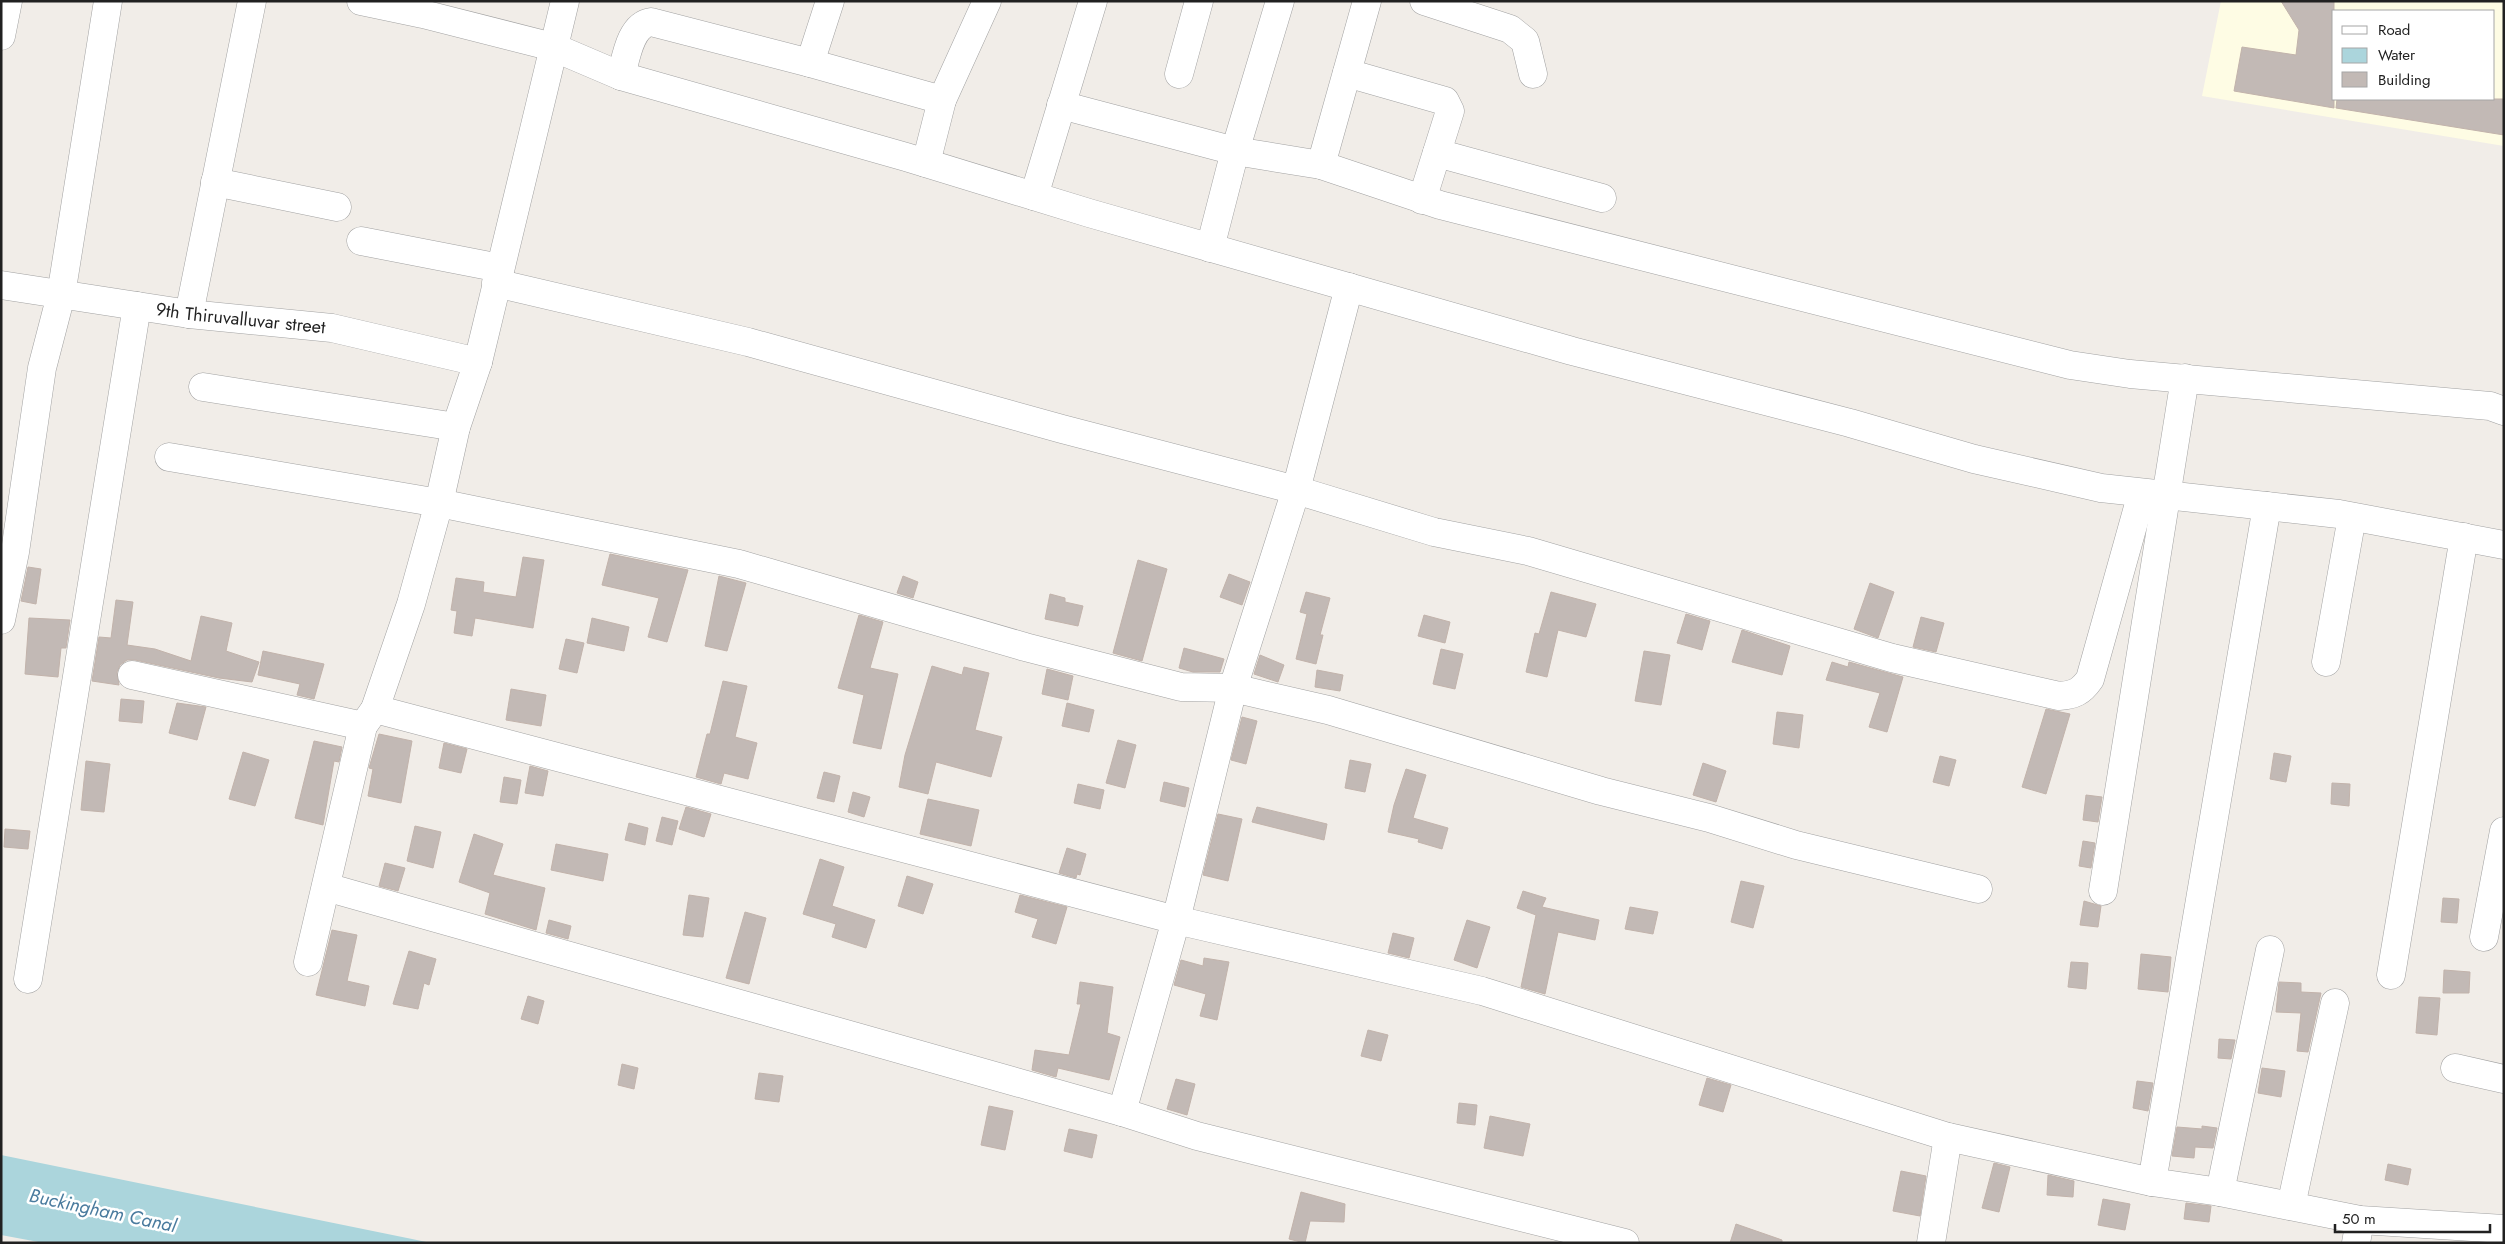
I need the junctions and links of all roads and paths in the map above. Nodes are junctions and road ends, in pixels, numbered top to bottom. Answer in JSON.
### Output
{"nodes":[{"id":1,"x":8,"y":1,"type":"edge"},
{"id":2,"x":108,"y":1,"type":"edge"},
{"id":3,"x":252,"y":1,"type":"edge"},
{"id":4,"x":361,"y":1,"type":"edge"},
{"id":5,"x":564,"y":1,"type":"edge"},
{"id":6,"x":830,"y":1,"type":"edge"},
{"id":7,"x":987,"y":1,"type":"edge"},
{"id":8,"x":1093,"y":1,"type":"edge"},
{"id":9,"x":1199,"y":1,"type":"edge"},
{"id":10,"x":1280,"y":1,"type":"edge"},
{"id":11,"x":1367,"y":1,"type":"edge"},
{"id":12,"x":1424,"y":1,"type":"edge"},
{"id":13,"x":1,"y":36,"type":"edge"},
{"id":14,"x":553,"y":47,"type":"junction"},
{"id":15,"x":810,"y":63,"type":"junction"},
{"id":16,"x":1347,"y":73,"type":"junction"},
{"id":17,"x":1179,"y":74,"type":"dead end"},
{"id":18,"x":1534,"y":74,"type":"dead end"},
{"id":19,"x":620,"y":76,"type":"junction"},
{"id":20,"x":942,"y":100,"type":"junction"},
{"id":21,"x":1061,"y":105,"type":"junction"},
{"id":22,"x":1235,"y":151,"type":"junction"},
{"id":23,"x":1437,"y":153,"type":"junction"},
{"id":24,"x":926,"y":163,"type":"junction"},
{"id":25,"x":1321,"y":165,"type":"junction"},
{"id":26,"x":216,"y":182,"type":"junction"},
{"id":27,"x":1034,"y":196,"type":"junction"},
{"id":28,"x":1602,"y":198,"type":"dead end"},
{"id":29,"x":1422,"y":200,"type":"junction"},
{"id":30,"x":337,"y":207,"type":"dead end"},
{"id":31,"x":362,"y":241,"type":"dead end"},
{"id":32,"x":1210,"y":248,"type":"junction"},
{"id":33,"x":498,"y":275,"type":"junction"},
{"id":34,"x":1,"y":285,"type":"edge"},
{"id":35,"x":1349,"y":287,"type":"junction"},
{"id":36,"x":61,"y":295,"type":"junction"},
{"id":37,"x":137,"y":306,"type":"junction"},
{"id":38,"x":189,"y":314,"type":"junction"},
{"id":39,"x":478,"y":362,"type":"junction"},
{"id":40,"x":2186,"y":378,"type":"junction"},
{"id":41,"x":203,"y":387,"type":"dead end"},
{"id":42,"x":2504,"y":411,"type":"edge"},
{"id":43,"x":456,"y":427,"type":"junction"},
{"id":44,"x":169,"y":457,"type":"dead end"},
{"id":45,"x":1296,"y":490,"type":"junction"},
{"id":46,"x":2154,"y":494,"type":"junction"},
{"id":47,"x":439,"y":503,"type":"junction"},
{"id":48,"x":2267,"y":506,"type":"junction"},
{"id":49,"x":2352,"y":517,"type":"junction"},
{"id":50,"x":2464,"y":537,"type":"junction"},
{"id":51,"x":2504,"y":545,"type":"edge"},
{"id":52,"x":1,"y":620,"type":"edge"},
{"id":53,"x":2326,"y":662,"type":"dead end"},
{"id":54,"x":132,"y":675,"type":"dead end"},
{"id":55,"x":1232,"y":688,"type":"junction"},
{"id":56,"x":369,"y":717,"type":"junction"},
{"id":57,"x":2504,"y":831,"type":"edge"},
{"id":58,"x":326,"y":887,"type":"junction"},
{"id":59,"x":1978,"y":889,"type":"dead end"},
{"id":60,"x":2103,"y":891,"type":"dead end"},
{"id":61,"x":1176,"y":920,"type":"junction"},
{"id":62,"x":2484,"y":937,"type":"dead end"},
{"id":63,"x":2270,"y":950,"type":"dead end"},
{"id":64,"x":308,"y":962,"type":"dead end"},
{"id":65,"x":2391,"y":975,"type":"dead end"},
{"id":66,"x":28,"y":979,"type":"dead end"},
{"id":67,"x":2335,"y":1003,"type":"dead end"},
{"id":68,"x":2455,"y":1068,"type":"dead end"},
{"id":69,"x":2504,"y":1079,"type":"edge"},
{"id":70,"x":1122,"y":1112,"type":"junction"},
{"id":71,"x":1948,"y":1137,"type":"junction"},
{"id":72,"x":2152,"y":1182,"type":"junction"},
{"id":73,"x":2220,"y":1192,"type":"junction"},
{"id":74,"x":2291,"y":1206,"type":"junction"},
{"id":75,"x":2504,"y":1229,"type":"edge"},
{"id":76,"x":2358,"y":1231,"type":"edge"},
{"id":77,"x":1625,"y":1243,"type":"edge"},
{"id":78,"x":1931,"y":1243,"type":"edge"}],
"edges":[{"from":1,"to":13,"type":"street"},
{"from":2,"to":36,"type":"street"},
{"from":3,"to":26,"type":"street"},
{"from":4,"to":14,"type":"street"},
{"from":5,"to":14,"type":"street"},
{"from":6,"to":15,"type":"street"},
{"from":7,"to":20,"type":"street"},
{"from":8,"to":21,"type":"street"},
{"from":9,"to":17,"type":"street"},
{"from":10,"to":22,"type":"street"},
{"from":11,"to":16,"type":"street"},
{"from":12,"to":18,"type":"street"},
{"from":14,"to":19,"type":"street"},
{"from":14,"to":33,"type":"street"},
{"from":15,"to":19,"type":"street"},
{"from":15,"to":20,"type":"street"},
{"from":16,"to":23,"type":"street"},
{"from":16,"to":25,"type":"street"},
{"from":19,"to":24,"type":"street"},
{"from":20,"to":24,"type":"street"},
{"from":21,"to":22,"type":"street"},
{"from":21,"to":27,"type":"street"},
{"from":22,"to":25,"type":"street"},
{"from":22,"to":32,"type":"street"},
{"from":23,"to":28,"type":"street"},
{"from":23,"to":29,"type":"street"},
{"from":24,"to":27,"type":"street"},
{"from":25,"to":29,"type":"street"},
{"from":26,"to":30,"type":"street"},
{"from":26,"to":38,"type":"street"},
{"from":27,"to":32,"type":"street"},
{"from":29,"to":40,"type":"street"},
{"from":31,"to":33,"type":"street"},
{"from":32,"to":35,"type":"street"},
{"from":33,"to":39,"type":"street"},
{"from":33,"to":45,"type":"street"},
{"from":34,"to":36,"type":"street","name":"9th Thiruvalluvar street"},
{"from":35,"to":45,"type":"street"},
{"from":35,"to":46,"type":"street"},
{"from":36,"to":37,"type":"street","name":"9th Thiruvalluvar street"},
{"from":36,"to":52,"type":"street"},
{"from":37,"to":38,"type":"street","name":"9th Thiruvalluvar street"},
{"from":37,"to":66,"type":"street"},
{"from":38,"to":39,"type":"street","name":"9th Thiruvalluvar street"},
{"from":39,"to":43,"type":"street"},
{"from":40,"to":42,"type":"street"},
{"from":40,"to":46,"type":"street"},
{"from":41,"to":43,"type":"street"},
{"from":43,"to":47,"type":"street"},
{"from":44,"to":47,"type":"street"},
{"from":45,"to":46,"type":"street"},
{"from":45,"to":55,"type":"street"},
{"from":46,"to":48,"type":"street"},
{"from":46,"to":60,"type":"street"},
{"from":47,"to":55,"type":"street"},
{"from":47,"to":56,"type":"street"},
{"from":48,"to":49,"type":"street"},
{"from":48,"to":72,"type":"street"},
{"from":49,"to":50,"type":"street"},
{"from":49,"to":53,"type":"street"},
{"from":50,"to":51,"type":"street"},
{"from":50,"to":65,"type":"street"},
{"from":54,"to":56,"type":"street"},
{"from":55,"to":59,"type":"street"},
{"from":55,"to":61,"type":"street"},
{"from":56,"to":58,"type":"street"},
{"from":56,"to":61,"type":"street"},
{"from":57,"to":62,"type":"street"},
{"from":58,"to":64,"type":"street"},
{"from":58,"to":70,"type":"street"},
{"from":61,"to":70,"type":"street"},
{"from":61,"to":71,"type":"street"},
{"from":63,"to":73,"type":"street"},
{"from":67,"to":74,"type":"street"},
{"from":68,"to":69,"type":"street"},
{"from":70,"to":77,"type":"street"},
{"from":71,"to":72,"type":"street"},
{"from":71,"to":78,"type":"street"},
{"from":72,"to":73,"type":"street"},
{"from":73,"to":74,"type":"street"},
{"from":74,"to":76,"type":"street"},
{"from":75,"to":76,"type":"street"}]}
